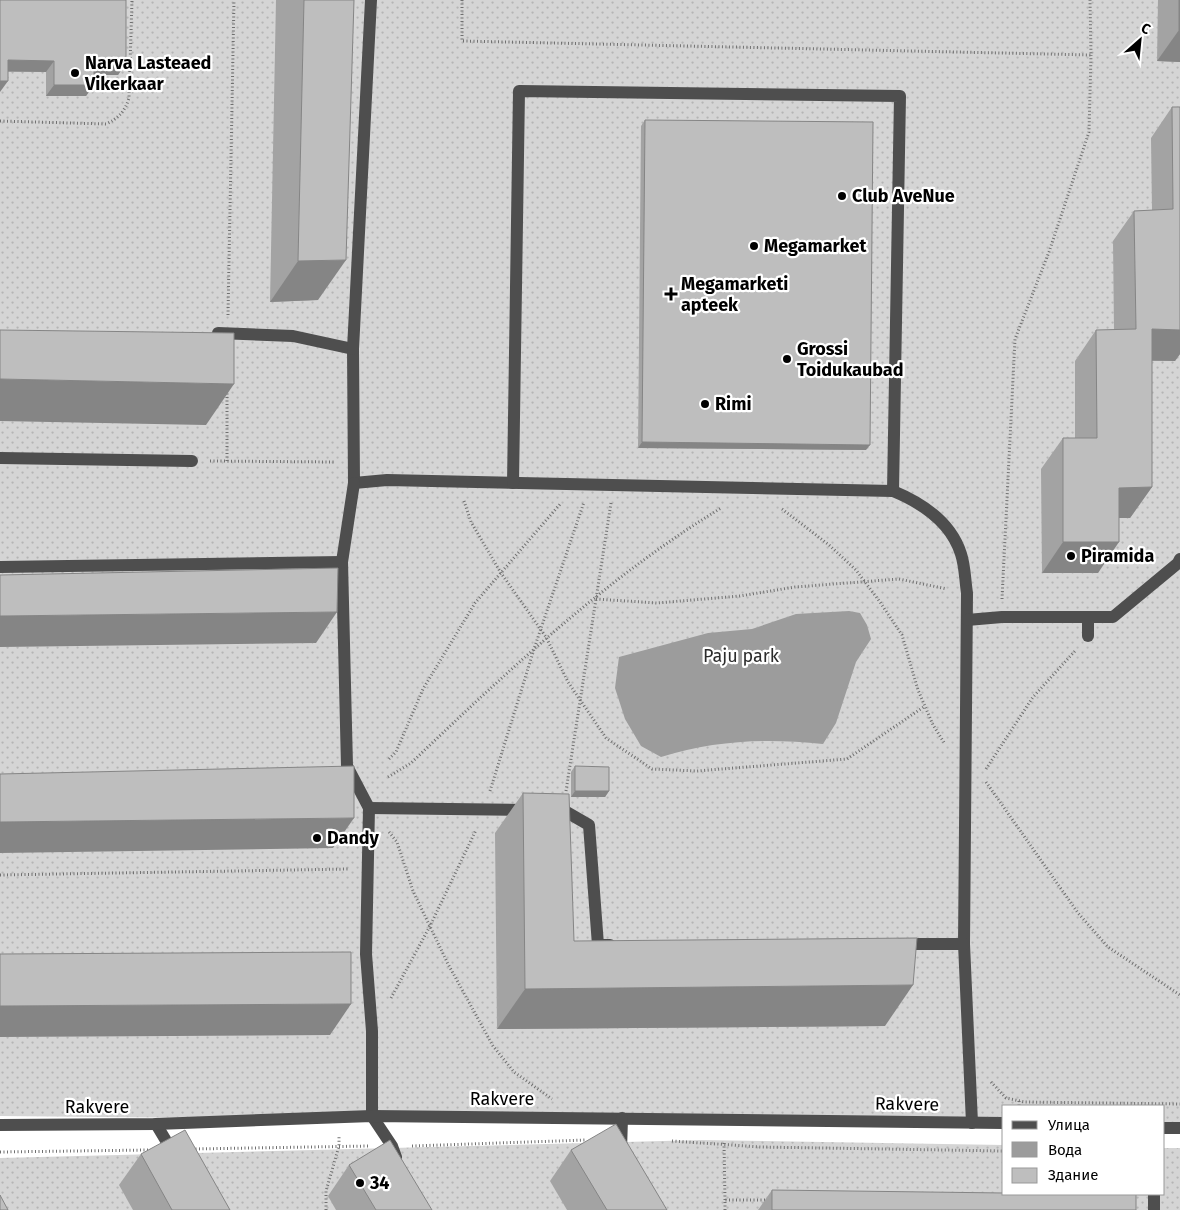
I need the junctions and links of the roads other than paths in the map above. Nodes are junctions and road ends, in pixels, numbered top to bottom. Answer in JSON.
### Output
{"nodes":[{"id":1,"x":372,"y":0,"type":"edge"},
{"id":2,"x":208,"y":333,"type":"edge"},
{"id":3,"x":353,"y":349,"type":"junction"},
{"id":4,"x":0,"y":458,"type":"edge"},
{"id":5,"x":192,"y":461,"type":"road end"},
{"id":6,"x":354,"y":483,"type":"junction"},
{"id":7,"x":513,"y":483,"type":"junction"},
{"id":8,"x":893,"y":491,"type":"junction"},
{"id":9,"x":342,"y":562,"type":"junction"},
{"id":10,"x":1179,"y":562,"type":"edge"},
{"id":11,"x":0,"y":567,"type":"edge"},
{"id":12,"x":1088,"y":617,"type":"junction"},
{"id":13,"x":967,"y":620,"type":"junction"},
{"id":14,"x":1088,"y":636,"type":"road end"},
{"id":15,"x":369,"y":808,"type":"junction"},
{"id":16,"x":885,"y":944,"type":"edge"},
{"id":17,"x":964,"y":944,"type":"junction"},
{"id":18,"x":628,"y":945,"type":"edge"},
{"id":19,"x":372,"y":1116,"type":"junction"},
{"id":20,"x":622,"y":1118,"type":"junction"},
{"id":21,"x":972,"y":1122,"type":"junction"},
{"id":22,"x":156,"y":1124,"type":"junction"},
{"id":23,"x":1002,"y":1124,"type":"edge"},
{"id":24,"x":0,"y":1125,"type":"edge"},
{"id":25,"x":1165,"y":1128,"type":"edge"},
{"id":26,"x":1180,"y":1128,"type":"edge"},
{"id":27,"x":623,"y":1166,"type":"edge"},
{"id":28,"x":402,"y":1167,"type":"edge"},
{"id":29,"x":182,"y":1168,"type":"edge"},
{"id":30,"x":1154,"y":1195,"type":"edge"},
{"id":31,"x":1154,"y":1210,"type":"edge"}],
"edges":[{"from":1,"to":3,"type":"street"},
{"from":2,"to":3,"type":"street"},
{"from":3,"to":6,"type":"street"},
{"from":4,"to":5,"type":"street"},
{"from":6,"to":7,"type":"street"},
{"from":6,"to":9,"type":"street"},
{"from":7,"to":8,"type":"street"},
{"from":7,"to":8,"type":"street"},
{"from":8,"to":13,"type":"street"},
{"from":9,"to":11,"type":"street"},
{"from":9,"to":15,"type":"street"},
{"from":10,"to":12,"type":"street"},
{"from":12,"to":13,"type":"street"},
{"from":12,"to":14,"type":"street"},
{"from":13,"to":17,"type":"street"},
{"from":15,"to":18,"type":"street"},
{"from":15,"to":19,"type":"street"},
{"from":16,"to":17,"type":"street"},
{"from":17,"to":21,"type":"street"},
{"from":19,"to":20,"type":"street","name":"Rakvere"},
{"from":19,"to":22,"type":"street","name":"Rakvere"},
{"from":19,"to":28,"type":"street"},
{"from":20,"to":21,"type":"street","name":"Rakvere"},
{"from":20,"to":27,"type":"street"},
{"from":21,"to":23,"type":"street","name":"Rakvere"},
{"from":22,"to":24,"type":"street","name":"Rakvere"},
{"from":22,"to":29,"type":"street"},
{"from":25,"to":26,"type":"street"},
{"from":30,"to":31,"type":"street"}]}
